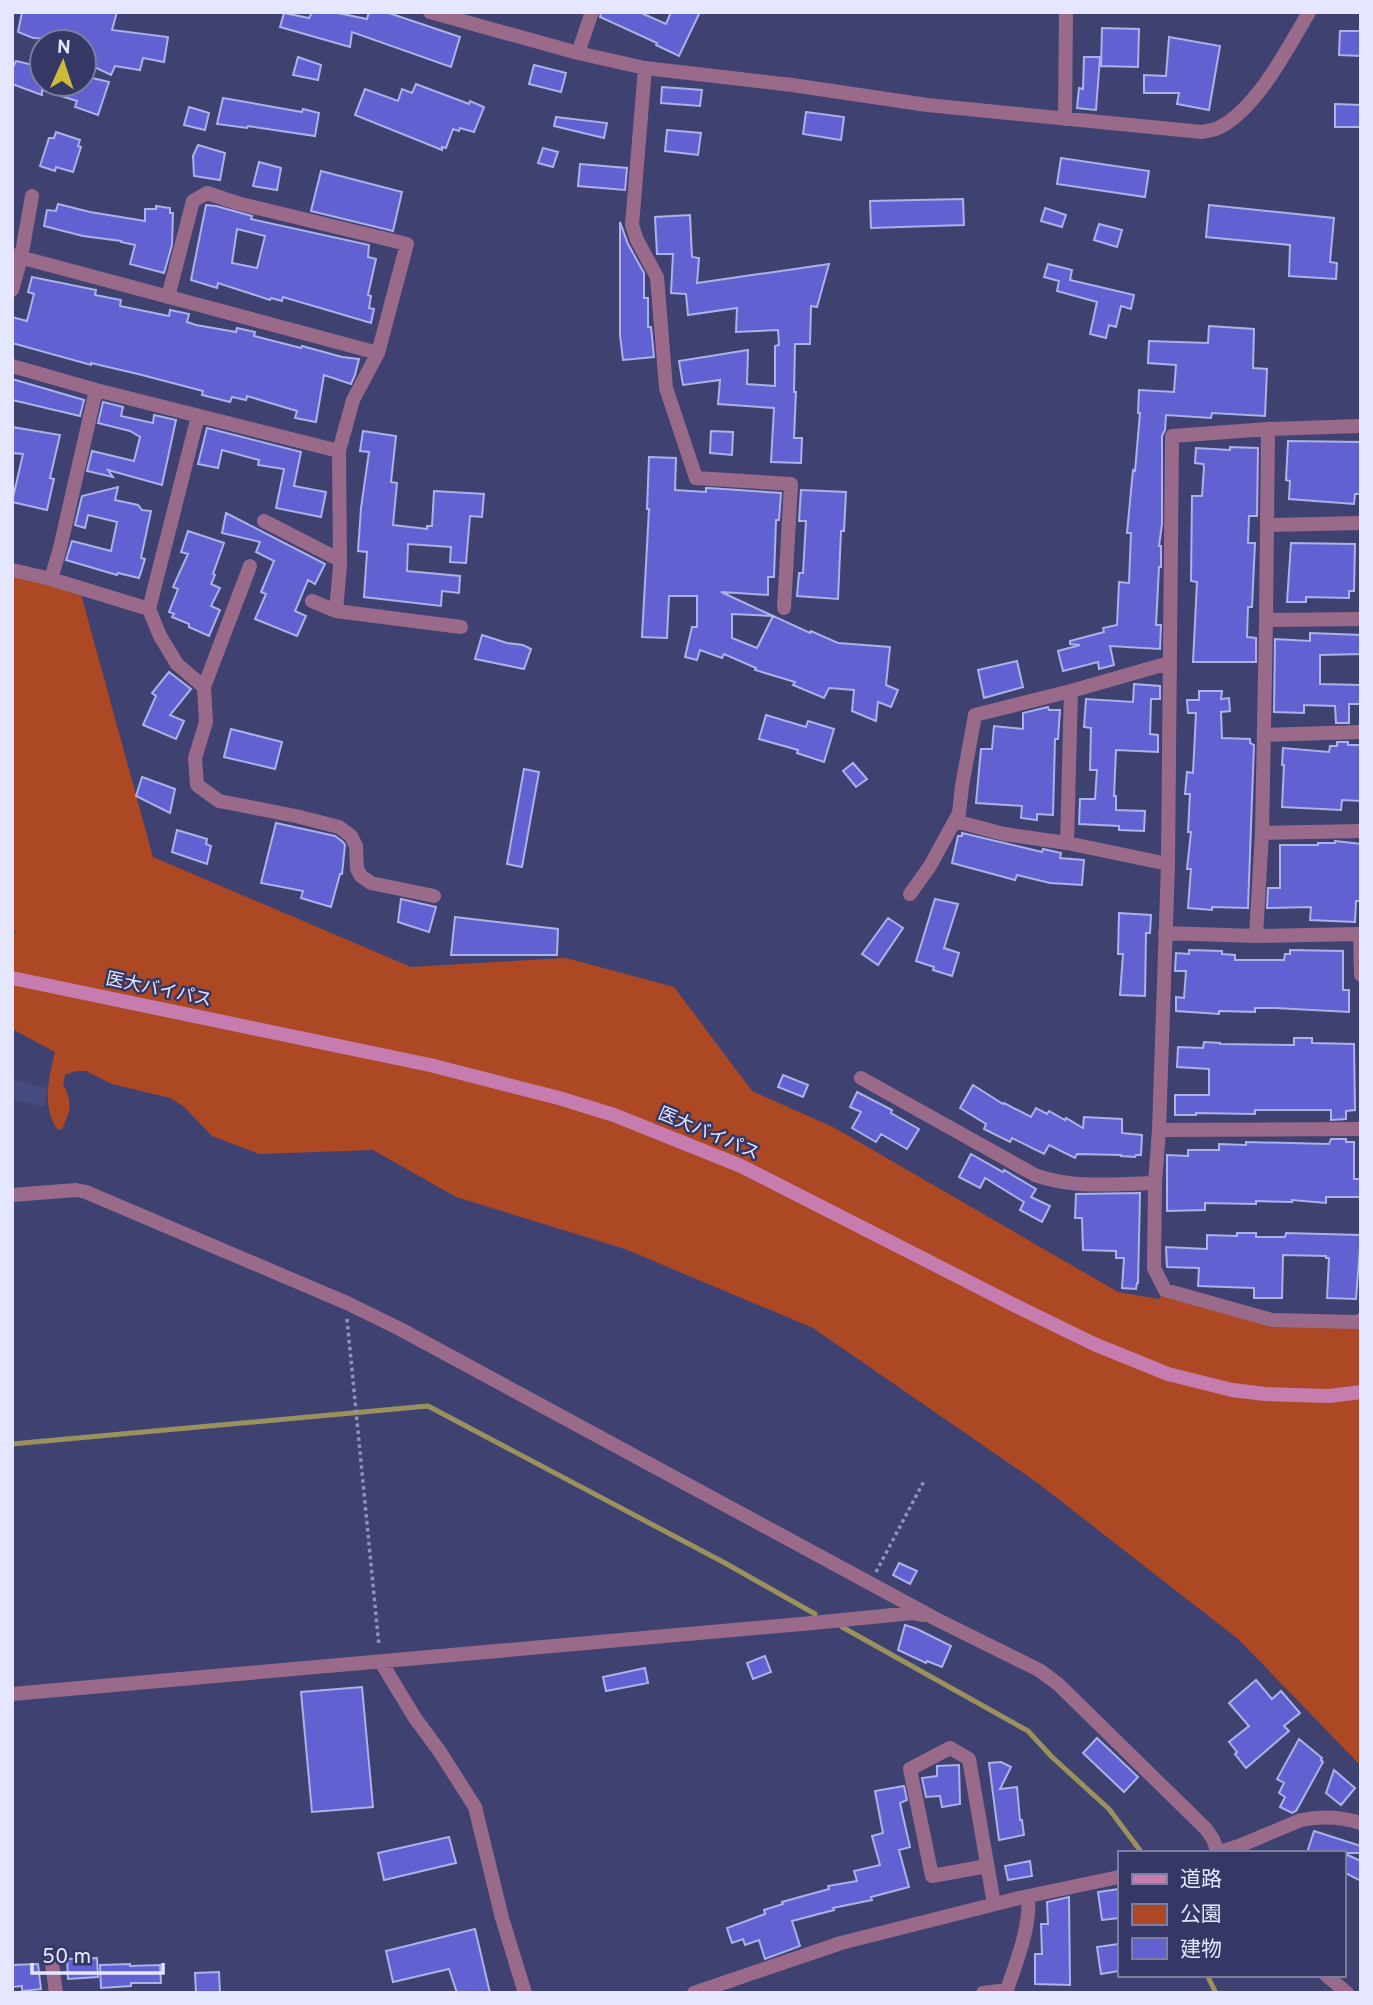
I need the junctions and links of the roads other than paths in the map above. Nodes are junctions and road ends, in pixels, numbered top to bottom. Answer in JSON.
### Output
{"nodes":[{"id":1,"x":430,"y":12,"type":"edge"},
{"id":2,"x":592,"y":12,"type":"edge"},
{"id":3,"x":1066,"y":12,"type":"edge"},
{"id":4,"x":1309,"y":12,"type":"edge"},
{"id":5,"x":578,"y":53,"type":"junction"},
{"id":6,"x":645,"y":68,"type":"junction"},
{"id":7,"x":1065,"y":119,"type":"junction"},
{"id":8,"x":32,"y":196,"type":"dead end"},
{"id":9,"x":17,"y":257,"type":"edge"},
{"id":10,"x":12,"y":290,"type":"edge"},
{"id":11,"x":168,"y":297,"type":"junction"},
{"id":12,"x":378,"y":353,"type":"junction"},
{"id":13,"x":12,"y":366,"type":"edge"},
{"id":14,"x":96,"y":390,"type":"junction"},
{"id":15,"x":198,"y":416,"type":"junction"},
{"id":16,"x":1361,"y":426,"type":"edge"},
{"id":17,"x":1268,"y":429,"type":"junction"},
{"id":18,"x":339,"y":451,"type":"junction"},
{"id":19,"x":264,"y":521,"type":"dead end"},
{"id":20,"x":1361,"y":523,"type":"edge"},
{"id":21,"x":1267,"y":525,"type":"junction"},
{"id":22,"x":340,"y":559,"type":"junction"},
{"id":23,"x":250,"y":566,"type":"dead end"},
{"id":24,"x":12,"y":569,"type":"edge"},
{"id":25,"x":51,"y":579,"type":"junction"},
{"id":26,"x":312,"y":601,"type":"dead end"},
{"id":27,"x":785,"y":608,"type":"dead end"},
{"id":28,"x":149,"y":609,"type":"junction"},
{"id":29,"x":336,"y":611,"type":"junction"},
{"id":30,"x":1361,"y":619,"type":"edge"},
{"id":31,"x":1266,"y":620,"type":"junction"},
{"id":32,"x":461,"y":627,"type":"dead end"},
{"id":33,"x":1169,"y":663,"type":"junction"},
{"id":34,"x":204,"y":687,"type":"junction"},
{"id":35,"x":1071,"y":691,"type":"junction"},
{"id":36,"x":1361,"y":733,"type":"edge"},
{"id":37,"x":1264,"y":735,"type":"junction"},
{"id":38,"x":955,"y":821,"type":"junction"},
{"id":39,"x":1361,"y":831,"type":"edge"},
{"id":40,"x":1262,"y":833,"type":"junction"},
{"id":41,"x":1067,"y":843,"type":"junction"},
{"id":42,"x":1168,"y":864,"type":"junction"},
{"id":43,"x":910,"y":894,"type":"dead end"},
{"id":44,"x":434,"y":896,"type":"dead end"},
{"id":45,"x":1165,"y":933,"type":"junction"},
{"id":46,"x":1360,"y":934,"type":"edge"},
{"id":47,"x":1256,"y":936,"type":"junction"},
{"id":48,"x":1361,"y":975,"type":"edge"},
{"id":49,"x":12,"y":978,"type":"edge"},
{"id":50,"x":861,"y":1078,"type":"dead end"},
{"id":51,"x":1361,"y":1129,"type":"edge"},
{"id":52,"x":1159,"y":1130,"type":"junction"},
{"id":53,"x":1155,"y":1183,"type":"junction"},
{"id":54,"x":12,"y":1195,"type":"edge"},
{"id":55,"x":1361,"y":1320,"type":"edge"},
{"id":56,"x":1361,"y":1392,"type":"edge"},
{"id":57,"x":942,"y":1622,"type":"junction"},
{"id":58,"x":381,"y":1662,"type":"junction"},
{"id":59,"x":12,"y":1695,"type":"edge"},
{"id":60,"x":1361,"y":1823,"type":"edge"},
{"id":61,"x":1217,"y":1851,"type":"edge"},
{"id":62,"x":1224,"y":1851,"type":"edge"},
{"id":63,"x":987,"y":1866,"type":"junction"},
{"id":64,"x":1118,"y":1877,"type":"edge"},
{"id":65,"x":1028,"y":1896,"type":"junction"},
{"id":66,"x":993,"y":1904,"type":"junction"},
{"id":67,"x":51,"y":1956,"type":"dead end"},
{"id":68,"x":1328,"y":1977,"type":"edge"},
{"id":69,"x":1006,"y":1991,"type":"edge"},
{"id":70,"x":56,"y":1993,"type":"edge"},
{"id":71,"x":525,"y":1993,"type":"edge"},
{"id":72,"x":694,"y":1993,"type":"edge"},
{"id":73,"x":983,"y":1993,"type":"edge"},
{"id":74,"x":1347,"y":1993,"type":"edge"}],
"edges":[{"from":1,"to":5,"type":"street"},
{"from":2,"to":5,"type":"street"},
{"from":3,"to":7,"type":"street"},
{"from":4,"to":7,"type":"street"},
{"from":5,"to":6,"type":"street"},
{"from":6,"to":7,"type":"street"},
{"from":6,"to":27,"type":"street"},
{"from":8,"to":9,"type":"street"},
{"from":9,"to":10,"type":"street"},
{"from":9,"to":11,"type":"street"},
{"from":11,"to":12,"type":"street"},
{"from":11,"to":12,"type":"street"},
{"from":12,"to":18,"type":"street"},
{"from":13,"to":14,"type":"street"},
{"from":14,"to":15,"type":"street"},
{"from":14,"to":25,"type":"street"},
{"from":15,"to":18,"type":"street"},
{"from":15,"to":28,"type":"street"},
{"from":16,"to":17,"type":"street"},
{"from":17,"to":21,"type":"street"},
{"from":17,"to":33,"type":"street"},
{"from":18,"to":22,"type":"street"},
{"from":19,"to":22,"type":"street"},
{"from":20,"to":21,"type":"street"},
{"from":21,"to":31,"type":"street"},
{"from":22,"to":29,"type":"street"},
{"from":23,"to":34,"type":"street"},
{"from":24,"to":25,"type":"street"},
{"from":25,"to":28,"type":"street"},
{"from":26,"to":29,"type":"street"},
{"from":28,"to":34,"type":"street"},
{"from":29,"to":32,"type":"street"},
{"from":30,"to":31,"type":"street"},
{"from":31,"to":37,"type":"street"},
{"from":33,"to":35,"type":"street"},
{"from":33,"to":42,"type":"street"},
{"from":34,"to":44,"type":"street"},
{"from":35,"to":38,"type":"street"},
{"from":35,"to":41,"type":"street"},
{"from":36,"to":37,"type":"street"},
{"from":37,"to":40,"type":"street"},
{"from":38,"to":41,"type":"street"},
{"from":38,"to":43,"type":"street"},
{"from":39,"to":40,"type":"street"},
{"from":40,"to":47,"type":"street"},
{"from":41,"to":42,"type":"street"},
{"from":42,"to":45,"type":"street"},
{"from":45,"to":47,"type":"street"},
{"from":45,"to":52,"type":"street"},
{"from":46,"to":47,"type":"street"},
{"from":46,"to":48,"type":"street"},
{"from":49,"to":56,"type":"main road","name":"医大バイパス"},
{"from":50,"to":53,"type":"street"},
{"from":51,"to":52,"type":"street"},
{"from":52,"to":53,"type":"street"},
{"from":53,"to":55,"type":"street"},
{"from":54,"to":57,"type":"street"},
{"from":57,"to":58,"type":"street"},
{"from":57,"to":61,"type":"street"},
{"from":58,"to":59,"type":"street"},
{"from":58,"to":71,"type":"street"},
{"from":60,"to":62,"type":"street"},
{"from":63,"to":63,"type":"street"},
{"from":63,"to":66,"type":"street"},
{"from":64,"to":65,"type":"street"},
{"from":65,"to":66,"type":"street"},
{"from":65,"to":69,"type":"street"},
{"from":66,"to":72,"type":"street"},
{"from":67,"to":70,"type":"street"},
{"from":68,"to":74,"type":"street"},
{"from":69,"to":73,"type":"street"}]}
